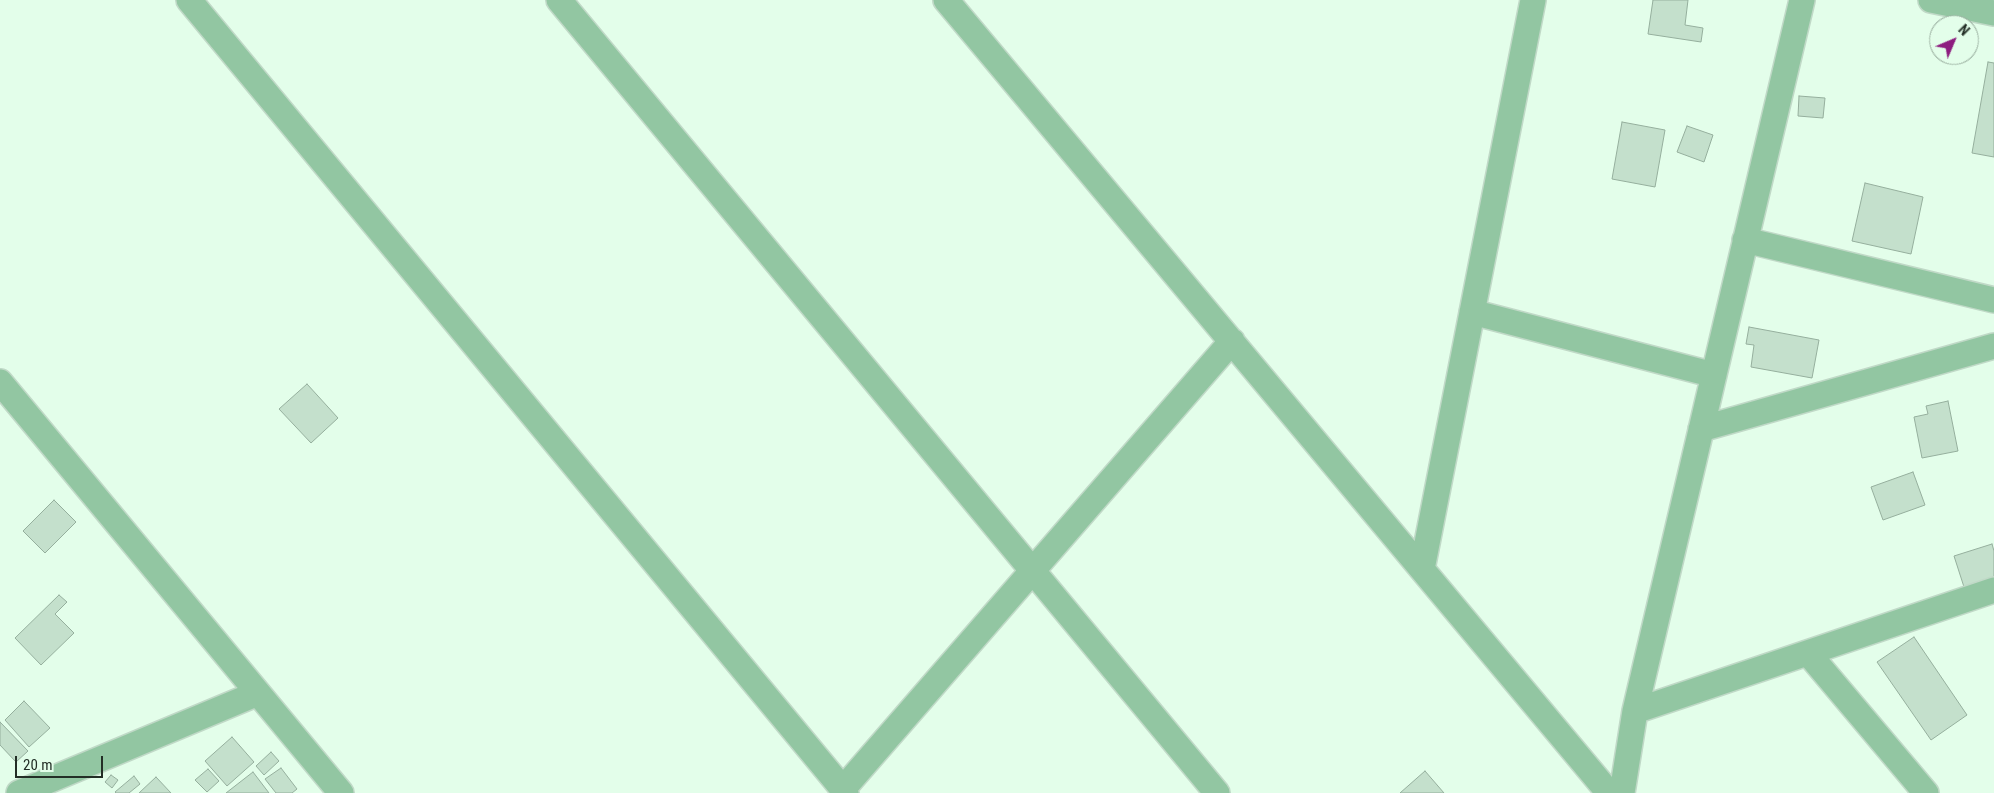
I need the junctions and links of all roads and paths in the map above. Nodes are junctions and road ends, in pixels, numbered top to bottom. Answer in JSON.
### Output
{"nodes":[{"id":1,"x":190,"y":0,"type":"edge"},
{"id":2,"x":559,"y":0,"type":"edge"},
{"id":3,"x":946,"y":0,"type":"edge"},
{"id":4,"x":1533,"y":0,"type":"edge"},
{"id":5,"x":1802,"y":0,"type":"edge"},
{"id":6,"x":1931,"y":0,"type":"edge"},
{"id":7,"x":1994,"y":13,"type":"edge"},
{"id":8,"x":1745,"y":240,"type":"junction"},
{"id":9,"x":1994,"y":300,"type":"edge"},
{"id":10,"x":1472,"y":312,"type":"junction"},
{"id":11,"x":1232,"y":341,"type":"junction"},
{"id":12,"x":1994,"y":346,"type":"edge"},
{"id":13,"x":1714,"y":375,"type":"junction"},
{"id":14,"x":0,"y":382,"type":"edge"},
{"id":15,"x":1701,"y":429,"type":"junction"},
{"id":16,"x":1422,"y":569,"type":"junction"},
{"id":17,"x":1032,"y":570,"type":"junction"},
{"id":18,"x":1994,"y":590,"type":"edge"},
{"id":19,"x":1808,"y":653,"type":"junction"},
{"id":20,"x":258,"y":693,"type":"junction"},
{"id":21,"x":1635,"y":711,"type":"junction"},
{"id":22,"x":844,"y":791,"type":"edge"},
{"id":23,"x":19,"y":793,"type":"edge"},
{"id":24,"x":341,"y":793,"type":"edge"},
{"id":25,"x":1217,"y":793,"type":"edge"},
{"id":26,"x":1609,"y":793,"type":"edge"},
{"id":27,"x":1622,"y":793,"type":"edge"},
{"id":28,"x":1926,"y":793,"type":"edge"}],
"edges":[{"from":1,"to":22,"type":"street"},
{"from":2,"to":17,"type":"street"},
{"from":3,"to":11,"type":"street"},
{"from":4,"to":10,"type":"street"},
{"from":5,"to":8,"type":"street"},
{"from":6,"to":7,"type":"street"},
{"from":8,"to":9,"type":"street"},
{"from":8,"to":13,"type":"street"},
{"from":10,"to":13,"type":"street"},
{"from":10,"to":16,"type":"street"},
{"from":11,"to":16,"type":"street"},
{"from":11,"to":17,"type":"street"},
{"from":12,"to":15,"type":"street"},
{"from":13,"to":15,"type":"street"},
{"from":14,"to":20,"type":"street"},
{"from":15,"to":21,"type":"street"},
{"from":16,"to":26,"type":"street"},
{"from":17,"to":22,"type":"street"},
{"from":17,"to":25,"type":"street"},
{"from":18,"to":19,"type":"street"},
{"from":19,"to":21,"type":"street"},
{"from":19,"to":28,"type":"street"},
{"from":20,"to":23,"type":"street"},
{"from":20,"to":24,"type":"street"},
{"from":21,"to":27,"type":"street"}]}
